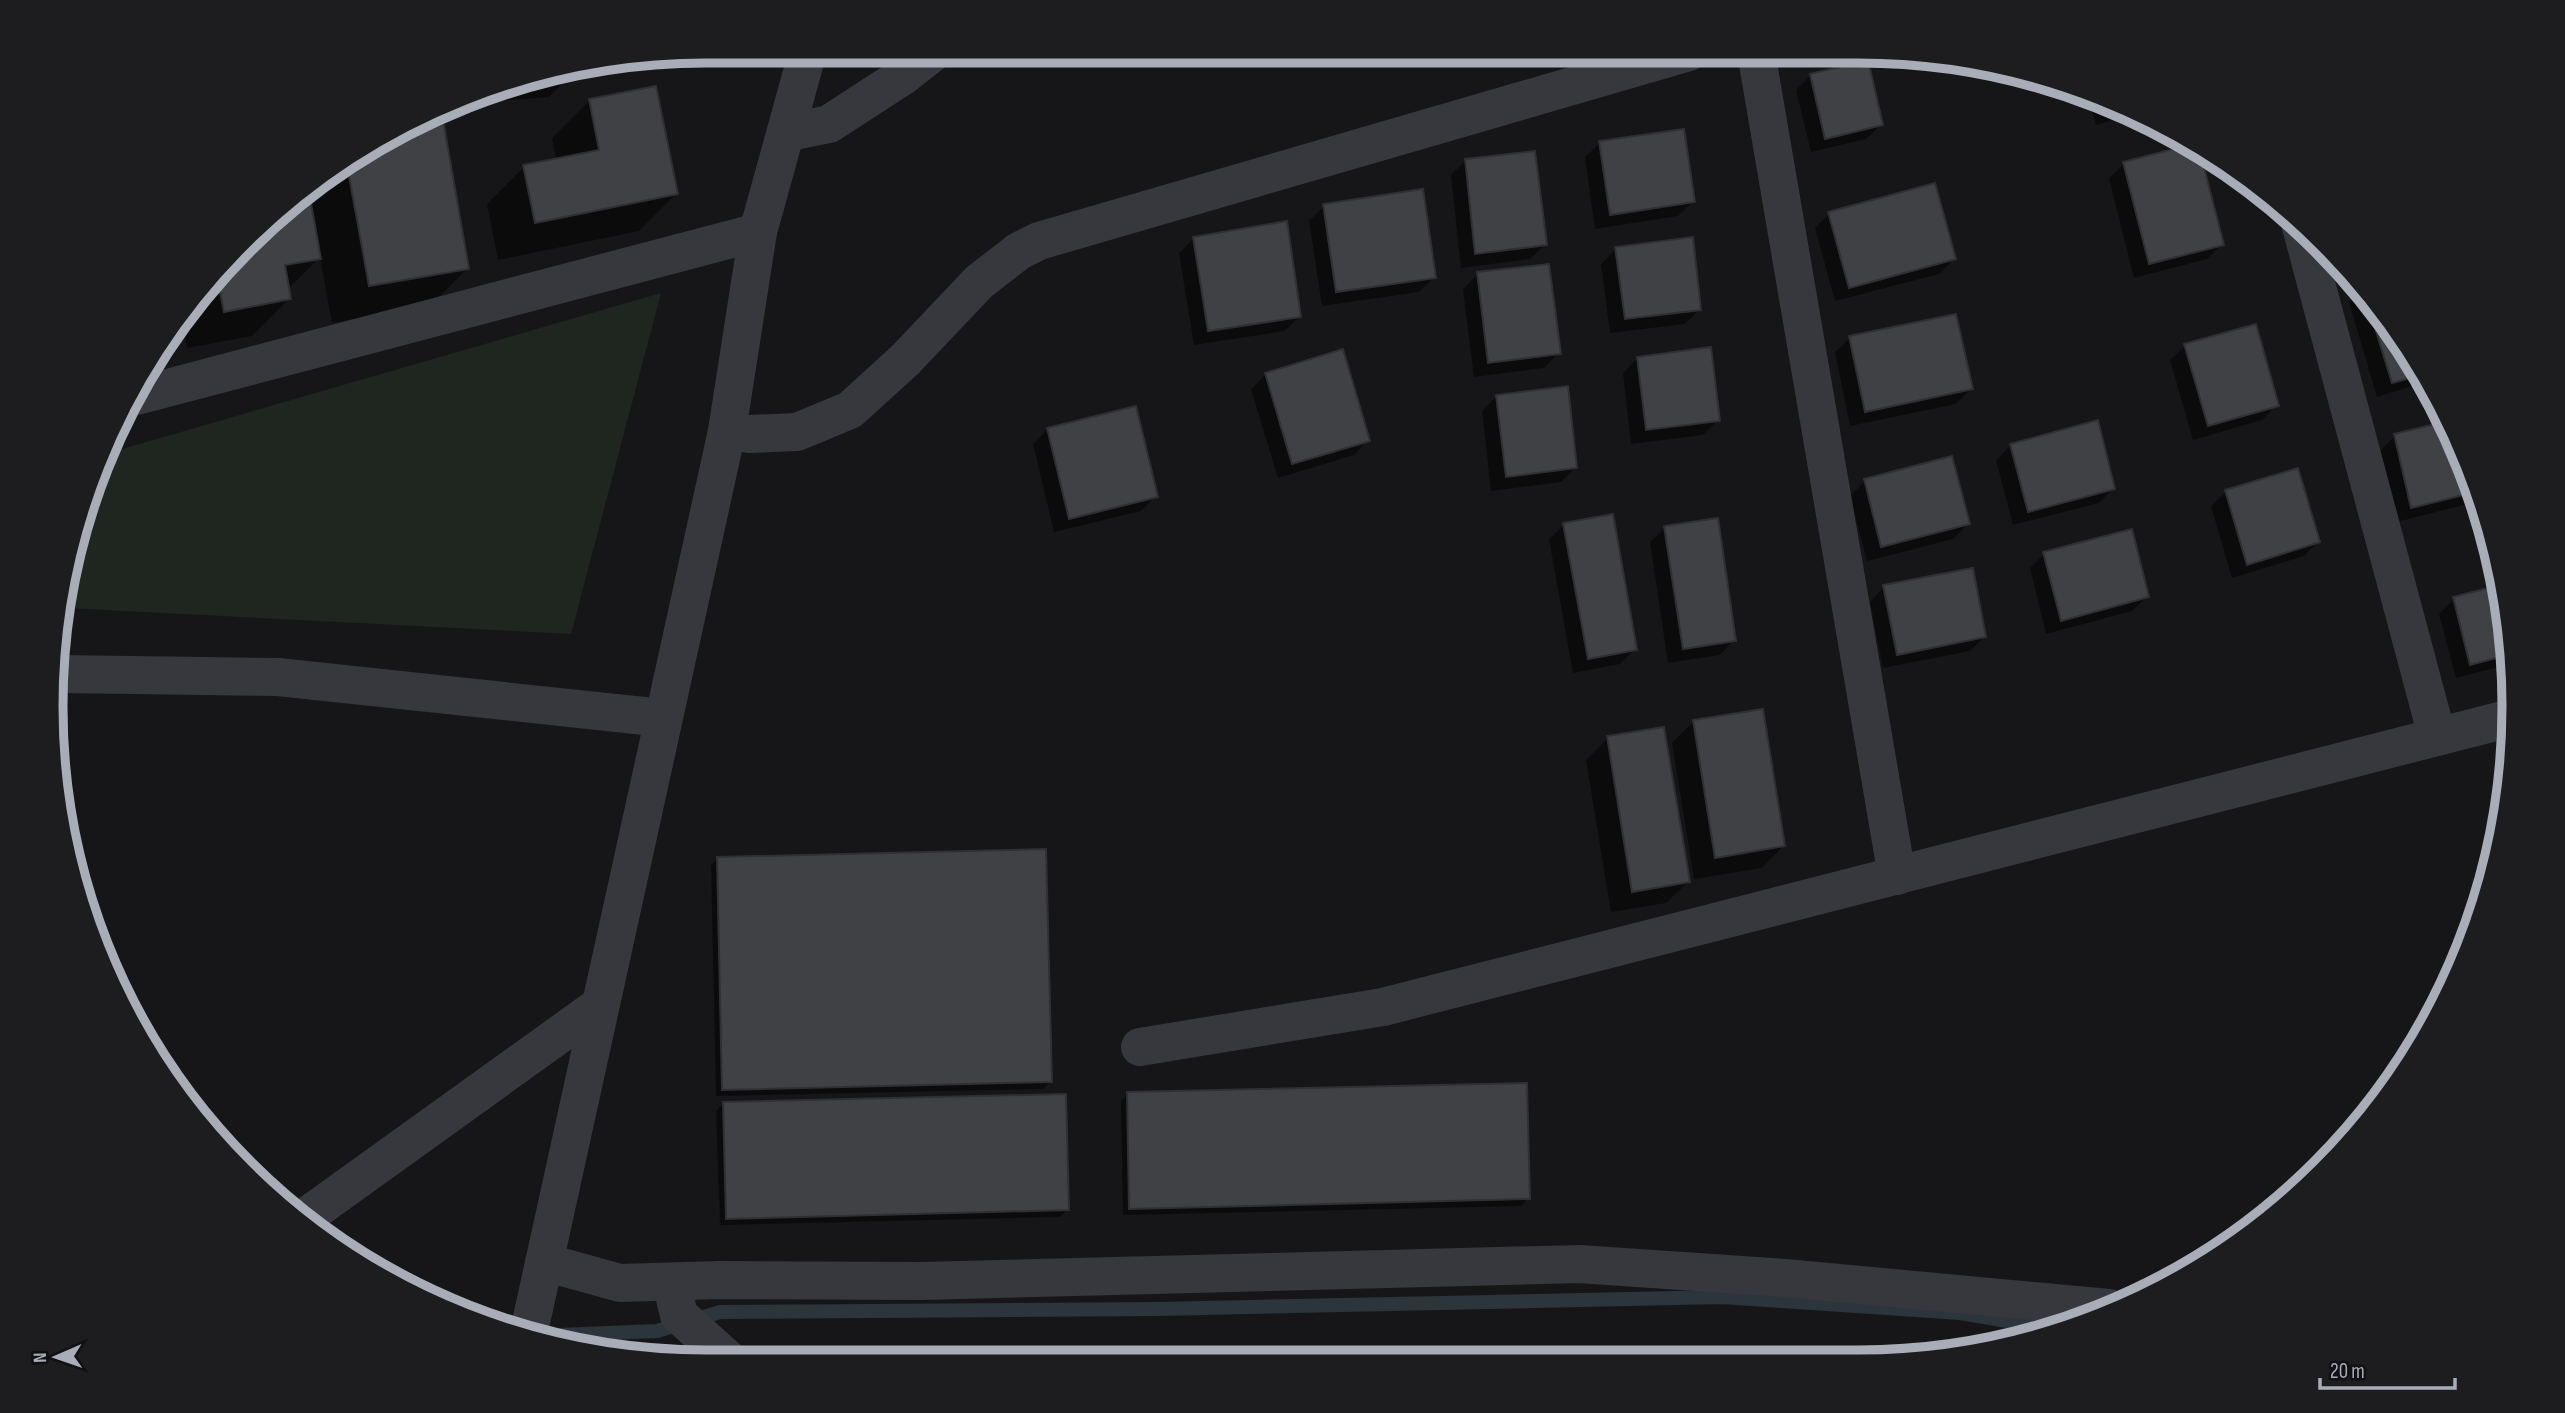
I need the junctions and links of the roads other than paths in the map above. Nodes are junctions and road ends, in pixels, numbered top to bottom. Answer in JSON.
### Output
{"nodes":[{"id":1,"x":805,"y":63,"type":"edge"},
{"id":2,"x":920,"y":63,"type":"edge"},
{"id":3,"x":1651,"y":63,"type":"edge"},
{"id":4,"x":1758,"y":63,"type":"edge"},
{"id":5,"x":788,"y":128,"type":"junction"},
{"id":6,"x":758,"y":232,"type":"junction"},
{"id":7,"x":2305,"y":243,"type":"edge"},
{"id":8,"x":144,"y":394,"type":"edge"},
{"id":9,"x":727,"y":430,"type":"junction"},
{"id":10,"x":64,"y":674,"type":"edge"},
{"id":11,"x":663,"y":718,"type":"junction"},
{"id":12,"x":2502,"y":720,"type":"edge"},
{"id":13,"x":2437,"y":736,"type":"junction"},
{"id":14,"x":1897,"y":876,"type":"junction"},
{"id":15,"x":599,"y":1006,"type":"junction"},
{"id":16,"x":1140,"y":1047,"type":"dead end"},
{"id":17,"x":311,"y":1213,"type":"edge"},
{"id":18,"x":542,"y":1270,"type":"junction"},
{"id":19,"x":2091,"y":1306,"type":"edge"},
{"id":20,"x":697,"y":1324,"type":"edge"},
{"id":21,"x":530,"y":1325,"type":"edge"}],
"edges":[{"from":1,"to":5,"type":"street"},
{"from":2,"to":5,"type":"street"},
{"from":3,"to":9,"type":"street"},
{"from":4,"to":14,"type":"street"},
{"from":5,"to":6,"type":"street"},
{"from":6,"to":8,"type":"street"},
{"from":6,"to":9,"type":"street"},
{"from":7,"to":13,"type":"street"},
{"from":9,"to":11,"type":"street"},
{"from":10,"to":11,"type":"street"},
{"from":11,"to":15,"type":"street"},
{"from":12,"to":13,"type":"street"},
{"from":13,"to":14,"type":"street"},
{"from":14,"to":16,"type":"street"},
{"from":15,"to":17,"type":"street"},
{"from":15,"to":18,"type":"street"},
{"from":18,"to":20,"type":"street"},
{"from":18,"to":21,"type":"street"},
{"from":19,"to":20,"type":"street"}]}
